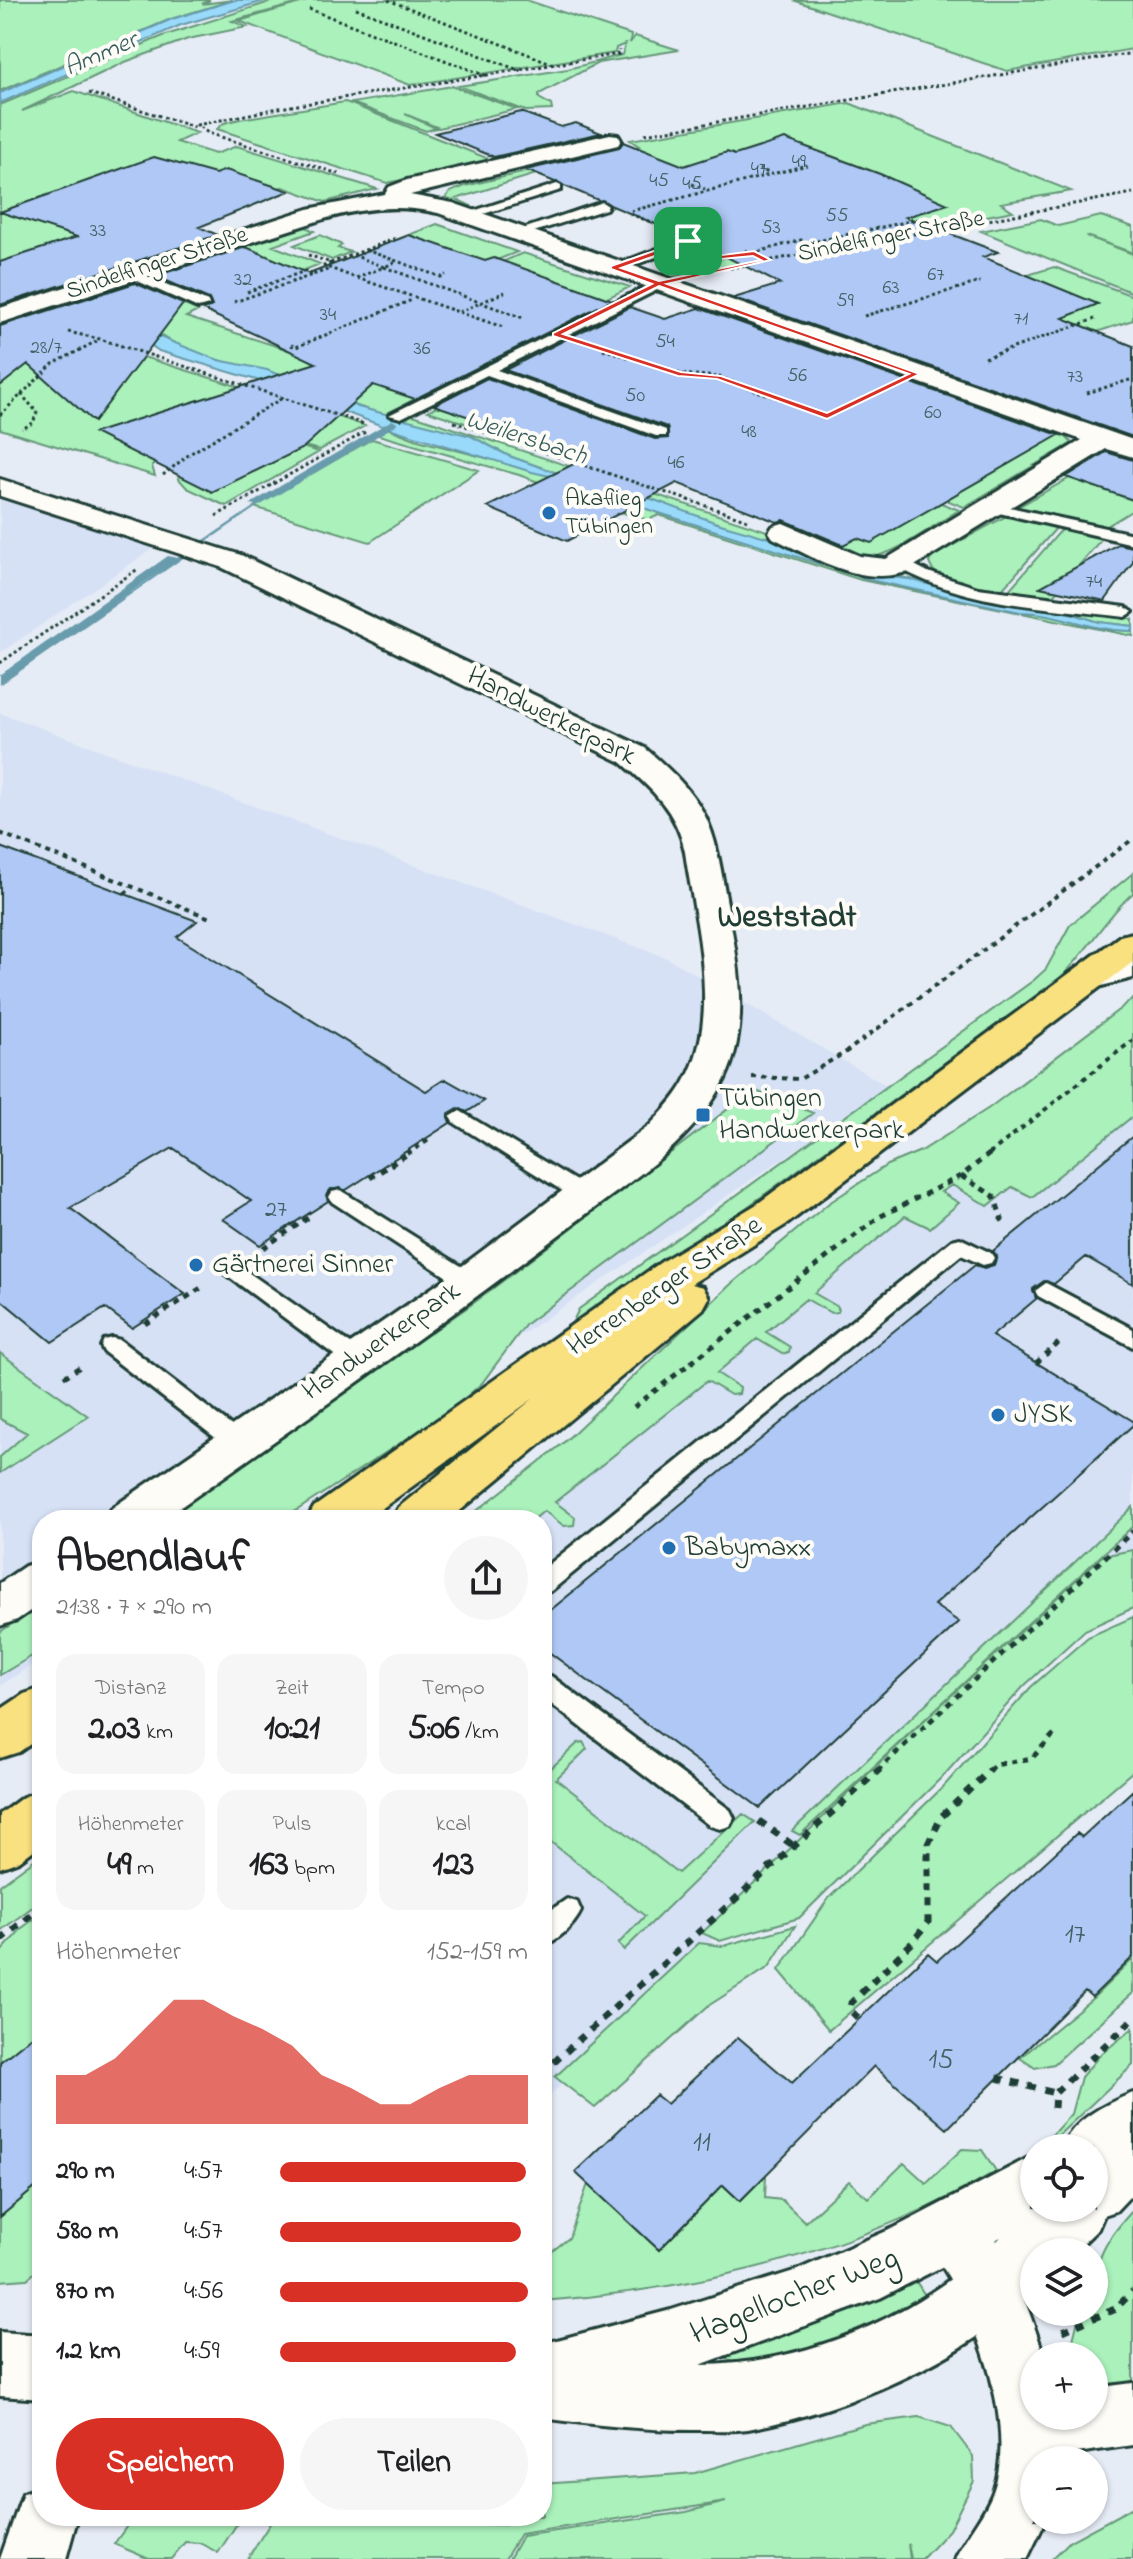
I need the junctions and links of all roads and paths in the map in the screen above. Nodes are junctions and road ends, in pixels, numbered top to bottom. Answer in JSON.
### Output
{"nodes":[{"id":1,"x":388,"y":0,"type":"edge"},
{"id":2,"x":356,"y":8,"type":"dead end"},
{"id":3,"x":309,"y":9,"type":"dead end"},
{"id":4,"x":619,"y":50,"type":"dead end"},
{"id":5,"x":1133,"y":53,"type":"edge"},
{"id":6,"x":557,"y":66,"type":"junction"},
{"id":7,"x":522,"y":71,"type":"junction"},
{"id":8,"x":488,"y":77,"type":"junction"},
{"id":9,"x":89,"y":93,"type":"dead end"},
{"id":10,"x":198,"y":128,"type":"junction"},
{"id":11,"x":610,"y":140,"type":"joint"},
{"id":12,"x":799,"y":162,"type":"dead end"},
{"id":13,"x":759,"y":169,"type":"dead end"},
{"id":14,"x":340,"y":174,"type":"dead end"},
{"id":15,"x":775,"y":175,"type":"junction"},
{"id":16,"x":692,"y":184,"type":"dead end"},
{"id":17,"x":557,"y":188,"type":"dead end"},
{"id":18,"x":706,"y":190,"type":"junction"},
{"id":19,"x":1133,"y":193,"type":"edge"},
{"id":20,"x":394,"y":199,"type":"junction"},
{"id":21,"x":602,"y":206,"type":"dead end"},
{"id":22,"x":457,"y":212,"type":"junction"},
{"id":23,"x":921,"y":212,"type":"dead end"},
{"id":24,"x":316,"y":214,"type":"junction"},
{"id":25,"x":858,"y":224,"type":"dead end"},
{"id":26,"x":401,"y":226,"type":"dead end"},
{"id":27,"x":868,"y":228,"type":"junction"},
{"id":28,"x":874,"y":230,"type":"junction"},
{"id":29,"x":517,"y":233,"type":"junction"},
{"id":30,"x":372,"y":236,"type":"joint"},
{"id":31,"x":788,"y":238,"type":"dead end"},
{"id":32,"x":885,"y":238,"type":"junction"},
{"id":33,"x":688,"y":241,"type":"junction"},
{"id":34,"x":795,"y":241,"type":"junction"},
{"id":35,"x":365,"y":250,"type":"junction"},
{"id":36,"x":745,"y":250,"type":"dead end"},
{"id":37,"x":754,"y":253,"type":"junction"},
{"id":38,"x":352,"y":255,"type":"junction"},
{"id":39,"x":768,"y":260,"type":"junction"},
{"id":40,"x":399,"y":261,"type":"junction"},
{"id":41,"x":384,"y":267,"type":"junction"},
{"id":42,"x":331,"y":268,"type":"junction"},
{"id":43,"x":614,"y":268,"type":"junction"},
{"id":44,"x":128,"y":272,"type":"junction"},
{"id":45,"x":313,"y":275,"type":"junction"},
{"id":46,"x":446,"y":275,"type":"dead end"},
{"id":47,"x":356,"y":278,"type":"junction"},
{"id":48,"x":980,"y":282,"type":"dead end"},
{"id":49,"x":659,"y":284,"type":"junction"},
{"id":50,"x":505,"y":292,"type":"dead end"},
{"id":51,"x":261,"y":293,"type":"junction"},
{"id":52,"x":255,"y":295,"type":"junction"},
{"id":53,"x":266,"y":295,"type":"dead end"},
{"id":54,"x":413,"y":299,"type":"junction"},
{"id":55,"x":480,"y":303,"type":"junction"},
{"id":56,"x":229,"y":304,"type":"dead end"},
{"id":57,"x":203,"y":305,"type":"dead end"},
{"id":58,"x":458,"y":313,"type":"junction"},
{"id":59,"x":4,"y":315,"type":"edge"},
{"id":60,"x":1095,"y":319,"type":"dead end"},
{"id":61,"x":334,"y":326,"type":"dead end"},
{"id":62,"x":344,"y":328,"type":"junction"},
{"id":63,"x":510,"y":329,"type":"dead end"},
{"id":64,"x":354,"y":330,"type":"dead end"},
{"id":65,"x":64,"y":332,"type":"dead end"},
{"id":66,"x":556,"y":334,"type":"junction"},
{"id":67,"x":801,"y":334,"type":"junction"},
{"id":68,"x":100,"y":339,"type":"junction"},
{"id":69,"x":291,"y":345,"type":"dead end"},
{"id":70,"x":485,"y":370,"type":"junction"},
{"id":71,"x":921,"y":376,"type":"junction"},
{"id":72,"x":21,"y":394,"type":"junction"},
{"id":73,"x":285,"y":397,"type":"junction"},
{"id":74,"x":412,"y":408,"type":"junction"},
{"id":75,"x":0,"y":415,"type":"edge"},
{"id":76,"x":396,"y":415,"type":"dead end"},
{"id":77,"x":374,"y":428,"type":"dead end"},
{"id":78,"x":22,"y":429,"type":"dead end"},
{"id":79,"x":661,"y":433,"type":"dead end"},
{"id":80,"x":1103,"y":439,"type":"junction"},
{"id":81,"x":1133,"y":449,"type":"edge"},
{"id":82,"x":163,"y":475,"type":"dead end"},
{"id":83,"x":0,"y":487,"type":"edge"},
{"id":84,"x":991,"y":507,"type":"junction"},
{"id":85,"x":783,"y":532,"type":"joint"},
{"id":86,"x":1133,"y":539,"type":"edge"},
{"id":87,"x":901,"y":563,"type":"junction"},
{"id":88,"x":1125,"y":612,"type":"dead end"},
{"id":89,"x":0,"y":833,"type":"edge"},
{"id":90,"x":1133,"y":839,"type":"edge"},
{"id":91,"x":134,"y":886,"type":"junction"},
{"id":92,"x":124,"y":894,"type":"dead end"},
{"id":93,"x":210,"y":918,"type":"dead end"},
{"id":94,"x":1133,"y":944,"type":"edge"},
{"id":95,"x":1133,"y":967,"type":"edge"},
{"id":96,"x":1086,"y":979,"type":"junction"},
{"id":97,"x":1133,"y":1040,"type":"edge"},
{"id":98,"x":709,"y":1076,"type":"junction"},
{"id":99,"x":461,"y":1118,"type":"joint"},
{"id":100,"x":961,"y":1176,"type":"junction"},
{"id":101,"x":584,"y":1195,"type":"junction"},
{"id":102,"x":340,"y":1197,"type":"junction"},
{"id":103,"x":772,"y":1214,"type":"junction"},
{"id":104,"x":992,"y":1226,"type":"dead end"},
{"id":105,"x":983,"y":1258,"type":"dead end"},
{"id":106,"x":232,"y":1268,"type":"junction"},
{"id":107,"x":469,"y":1281,"type":"junction"},
{"id":108,"x":1046,"y":1291,"type":"dead end"},
{"id":109,"x":1133,"y":1339,"type":"edge"},
{"id":110,"x":112,"y":1346,"type":"junction"},
{"id":111,"x":1051,"y":1349,"type":"dead end"},
{"id":112,"x":357,"y":1360,"type":"junction"},
{"id":113,"x":1036,"y":1363,"type":"dead end"},
{"id":114,"x":64,"y":1377,"type":"dead end"},
{"id":115,"x":622,"y":1417,"type":"dead end"},
{"id":116,"x":238,"y":1443,"type":"junction"},
{"id":117,"x":142,"y":1510,"type":"edge"},
{"id":118,"x":345,"y":1510,"type":"edge"},
{"id":119,"x":428,"y":1510,"type":"edge"},
{"id":120,"x":1133,"y":1531,"type":"edge"},
{"id":121,"x":552,"y":1576,"type":"edge"},
{"id":122,"x":32,"y":1586,"type":"edge"},
{"id":123,"x":0,"y":1607,"type":"edge"},
{"id":124,"x":552,"y":1691,"type":"edge"},
{"id":125,"x":32,"y":1716,"type":"edge"},
{"id":126,"x":1056,"y":1732,"type":"dead end"},
{"id":127,"x":0,"y":1737,"type":"edge"},
{"id":128,"x":720,"y":1818,"type":"dead end"},
{"id":129,"x":32,"y":1821,"type":"edge"},
{"id":130,"x":0,"y":1845,"type":"edge"},
{"id":131,"x":567,"y":1911,"type":"dead end"},
{"id":132,"x":32,"y":1914,"type":"edge"},
{"id":133,"x":552,"y":1925,"type":"edge"},
{"id":134,"x":0,"y":1940,"type":"edge"},
{"id":135,"x":858,"y":2018,"type":"dead end"},
{"id":136,"x":1133,"y":2019,"type":"edge"},
{"id":137,"x":552,"y":2064,"type":"edge"},
{"id":138,"x":997,"y":2078,"type":"dead end"},
{"id":139,"x":1055,"y":2093,"type":"junction"},
{"id":140,"x":1133,"y":2121,"type":"edge"},
{"id":141,"x":1072,"y":2132,"type":"edge"},
{"id":142,"x":1133,"y":2152,"type":"edge"},
{"id":143,"x":1108,"y":2176,"type":"edge"},
{"id":144,"x":1020,"y":2193,"type":"edge"},
{"id":145,"x":1062,"y":2222,"type":"edge"},
{"id":146,"x":954,"y":2233,"type":"junction"},
{"id":147,"x":1133,"y":2291,"type":"edge"},
{"id":148,"x":989,"y":2292,"type":"junction"},
{"id":149,"x":1010,"y":2353,"type":"junction"},
{"id":150,"x":0,"y":2364,"type":"edge"},
{"id":151,"x":32,"y":2366,"type":"edge"},
{"id":152,"x":552,"y":2374,"type":"edge"},
{"id":153,"x":552,"y":2387,"type":"edge"},
{"id":154,"x":1020,"y":2393,"type":"edge"},
{"id":155,"x":1133,"y":2414,"type":"edge"},
{"id":156,"x":1108,"y":2418,"type":"edge"},
{"id":157,"x":1029,"y":2430,"type":"edge"},
{"id":158,"x":43,"y":2526,"type":"edge"},
{"id":159,"x":33,"y":2559,"type":"edge"},
{"id":160,"x":988,"y":2559,"type":"edge"}],
"edges":[{"from":1,"to":6,"type":"path"},
{"from":2,"to":7,"type":"path"},
{"from":3,"to":8,"type":"path"},
{"from":4,"to":6,"type":"path"},
{"from":5,"to":11,"type":"path"},
{"from":6,"to":7,"type":"path"},
{"from":7,"to":8,"type":"path"},
{"from":8,"to":10,"type":"path"},
{"from":9,"to":10,"type":"path"},
{"from":10,"to":14,"type":"path"},
{"from":11,"to":20,"type":"street","name":"Sindelfinger Straße"},
{"from":12,"to":15,"type":"path"},
{"from":13,"to":15,"type":"path"},
{"from":15,"to":18,"type":"path"},
{"from":16,"to":18,"type":"path"},
{"from":17,"to":22,"type":"lane"},
{"from":18,"to":33,"type":"path"},
{"from":19,"to":32,"type":"path","name":"Sindelfinger Straße"},
{"from":20,"to":22,"type":"street","name":"Sindelfinger Straße"},
{"from":20,"to":24,"type":"street","name":"Sindelfinger Straße"},
{"from":21,"to":29,"type":"lane"},
{"from":22,"to":26,"type":"street"},
{"from":22,"to":29,"type":"street","name":"Sindelfinger Straße"},
{"from":23,"to":28,"type":"path"},
{"from":24,"to":30,"type":"street"},
{"from":24,"to":44,"type":"street","name":"Sindelfinger Straße"},
{"from":25,"to":27,"type":"path"},
{"from":27,"to":28,"type":"path"},
{"from":27,"to":34,"type":"path"},
{"from":28,"to":32,"type":"path"},
{"from":29,"to":43,"type":"street","name":"Sindelfinger Straße"},
{"from":30,"to":35,"type":"path"},
{"from":31,"to":34,"type":"path"},
{"from":32,"to":39,"type":"path","name":"Sindelfinger Straße"},
{"from":33,"to":37,"type":"path"},
{"from":33,"to":43,"type":"lane"},
{"from":34,"to":37,"type":"path"},
{"from":35,"to":38,"type":"path"},
{"from":35,"to":40,"type":"path"},
{"from":36,"to":37,"type":"path"},
{"from":37,"to":39,"type":"path"},
{"from":38,"to":41,"type":"path"},
{"from":38,"to":42,"type":"path"},
{"from":39,"to":49,"type":"path","name":"Sindelfinger Straße"},
{"from":40,"to":41,"type":"path"},
{"from":40,"to":46,"type":"path"},
{"from":41,"to":47,"type":"path"},
{"from":41,"to":55,"type":"path"},
{"from":42,"to":45,"type":"path"},
{"from":42,"to":47,"type":"path"},
{"from":43,"to":49,"type":"street","name":"Sindelfinger Straße"},
{"from":44,"to":57,"type":"lane"},
{"from":44,"to":59,"type":"street","name":"Sindelfinger Straße"},
{"from":45,"to":51,"type":"path"},
{"from":45,"to":52,"type":"path"},
{"from":47,"to":54,"type":"path"},
{"from":48,"to":67,"type":"path"},
{"from":49,"to":66,"type":"lane"},
{"from":49,"to":67,"type":"street","name":"Sindelfinger Straße"},
{"from":50,"to":55,"type":"path"},
{"from":51,"to":52,"type":"path"},
{"from":51,"to":53,"type":"path"},
{"from":52,"to":56,"type":"path"},
{"from":54,"to":58,"type":"path"},
{"from":54,"to":62,"type":"path"},
{"from":55,"to":58,"type":"path"},
{"from":58,"to":63,"type":"path"},
{"from":60,"to":71,"type":"path"},
{"from":61,"to":62,"type":"path"},
{"from":62,"to":64,"type":"path"},
{"from":62,"to":69,"type":"path"},
{"from":65,"to":68,"type":"path"},
{"from":66,"to":70,"type":"lane"},
{"from":66,"to":71,"type":"path"},
{"from":67,"to":71,"type":"street","name":"Sindelfinger Straße"},
{"from":68,"to":72,"type":"path"},
{"from":68,"to":73,"type":"path"},
{"from":70,"to":74,"type":"lane"},
{"from":70,"to":79,"type":"lane"},
{"from":71,"to":80,"type":"street","name":"Sindelfinger Straße"},
{"from":72,"to":75,"type":"path"},
{"from":72,"to":78,"type":"path"},
{"from":73,"to":77,"type":"path"},
{"from":73,"to":82,"type":"path"},
{"from":74,"to":76,"type":"lane"},
{"from":74,"to":85,"type":"path"},
{"from":80,"to":81,"type":"street","name":"Sindelfinger Straße"},
{"from":80,"to":84,"type":"street"},
{"from":83,"to":98,"type":"street","name":"Handwerkerpark"},
{"from":84,"to":86,"type":"lane"},
{"from":84,"to":87,"type":"street"},
{"from":85,"to":87,"type":"street"},
{"from":87,"to":88,"type":"lane"},
{"from":89,"to":91,"type":"path"},
{"from":90,"to":98,"type":"path"},
{"from":91,"to":92,"type":"path"},
{"from":91,"to":93,"type":"path"},
{"from":94,"to":96,"type":"main road"},
{"from":95,"to":96,"type":"street"},
{"from":96,"to":103,"type":"main road"},
{"from":97,"to":100,"type":"path"},
{"from":98,"to":101,"type":"street","name":"Handwerkerpark"},
{"from":99,"to":101,"type":"lane"},
{"from":99,"to":102,"type":"path"},
{"from":100,"to":104,"type":"path"},
{"from":100,"to":115,"type":"path"},
{"from":101,"to":107,"type":"street","name":"Handwerkerpark"},
{"from":102,"to":106,"type":"path"},
{"from":102,"to":107,"type":"lane"},
{"from":103,"to":118,"type":"main road","name":"Herrenberger Straße"},
{"from":103,"to":119,"type":"main road","name":"Herrenberger Straße"},
{"from":105,"to":121,"type":"lane"},
{"from":106,"to":110,"type":"path"},
{"from":106,"to":112,"type":"lane"},
{"from":107,"to":112,"type":"street","name":"Handwerkerpark"},
{"from":108,"to":109,"type":"lane"},
{"from":110,"to":114,"type":"path"},
{"from":110,"to":116,"type":"lane"},
{"from":111,"to":113,"type":"path"},
{"from":112,"to":116,"type":"street","name":"Handwerkerpark"},
{"from":116,"to":117,"type":"street","name":"Handwerkerpark"},
{"from":120,"to":137,"type":"path"},
{"from":122,"to":123,"type":"street"},
{"from":124,"to":128,"type":"lane"},
{"from":125,"to":127,"type":"main road"},
{"from":126,"to":135,"type":"path"},
{"from":129,"to":130,"type":"main road"},
{"from":131,"to":133,"type":"lane"},
{"from":132,"to":134,"type":"path"},
{"from":136,"to":139,"type":"path"},
{"from":138,"to":139,"type":"path"},
{"from":139,"to":141,"type":"path"},
{"from":140,"to":141,"type":"street"},
{"from":142,"to":143,"type":"street"},
{"from":144,"to":146,"type":"street","name":"Hagellocher Weg"},
{"from":145,"to":148,"type":"street","name":"Hagellocher Weg"},
{"from":146,"to":148,"type":"street"},
{"from":146,"to":152,"type":"street","name":"Hagellocher Weg"},
{"from":147,"to":149,"type":"path"},
{"from":148,"to":149,"type":"street"},
{"from":148,"to":153,"type":"street","name":"Hagellocher Weg"},
{"from":149,"to":154,"type":"street"},
{"from":150,"to":151,"type":"street"},
{"from":155,"to":156,"type":"street"},
{"from":157,"to":160,"type":"street"},
{"from":158,"to":159,"type":"street"}]}
